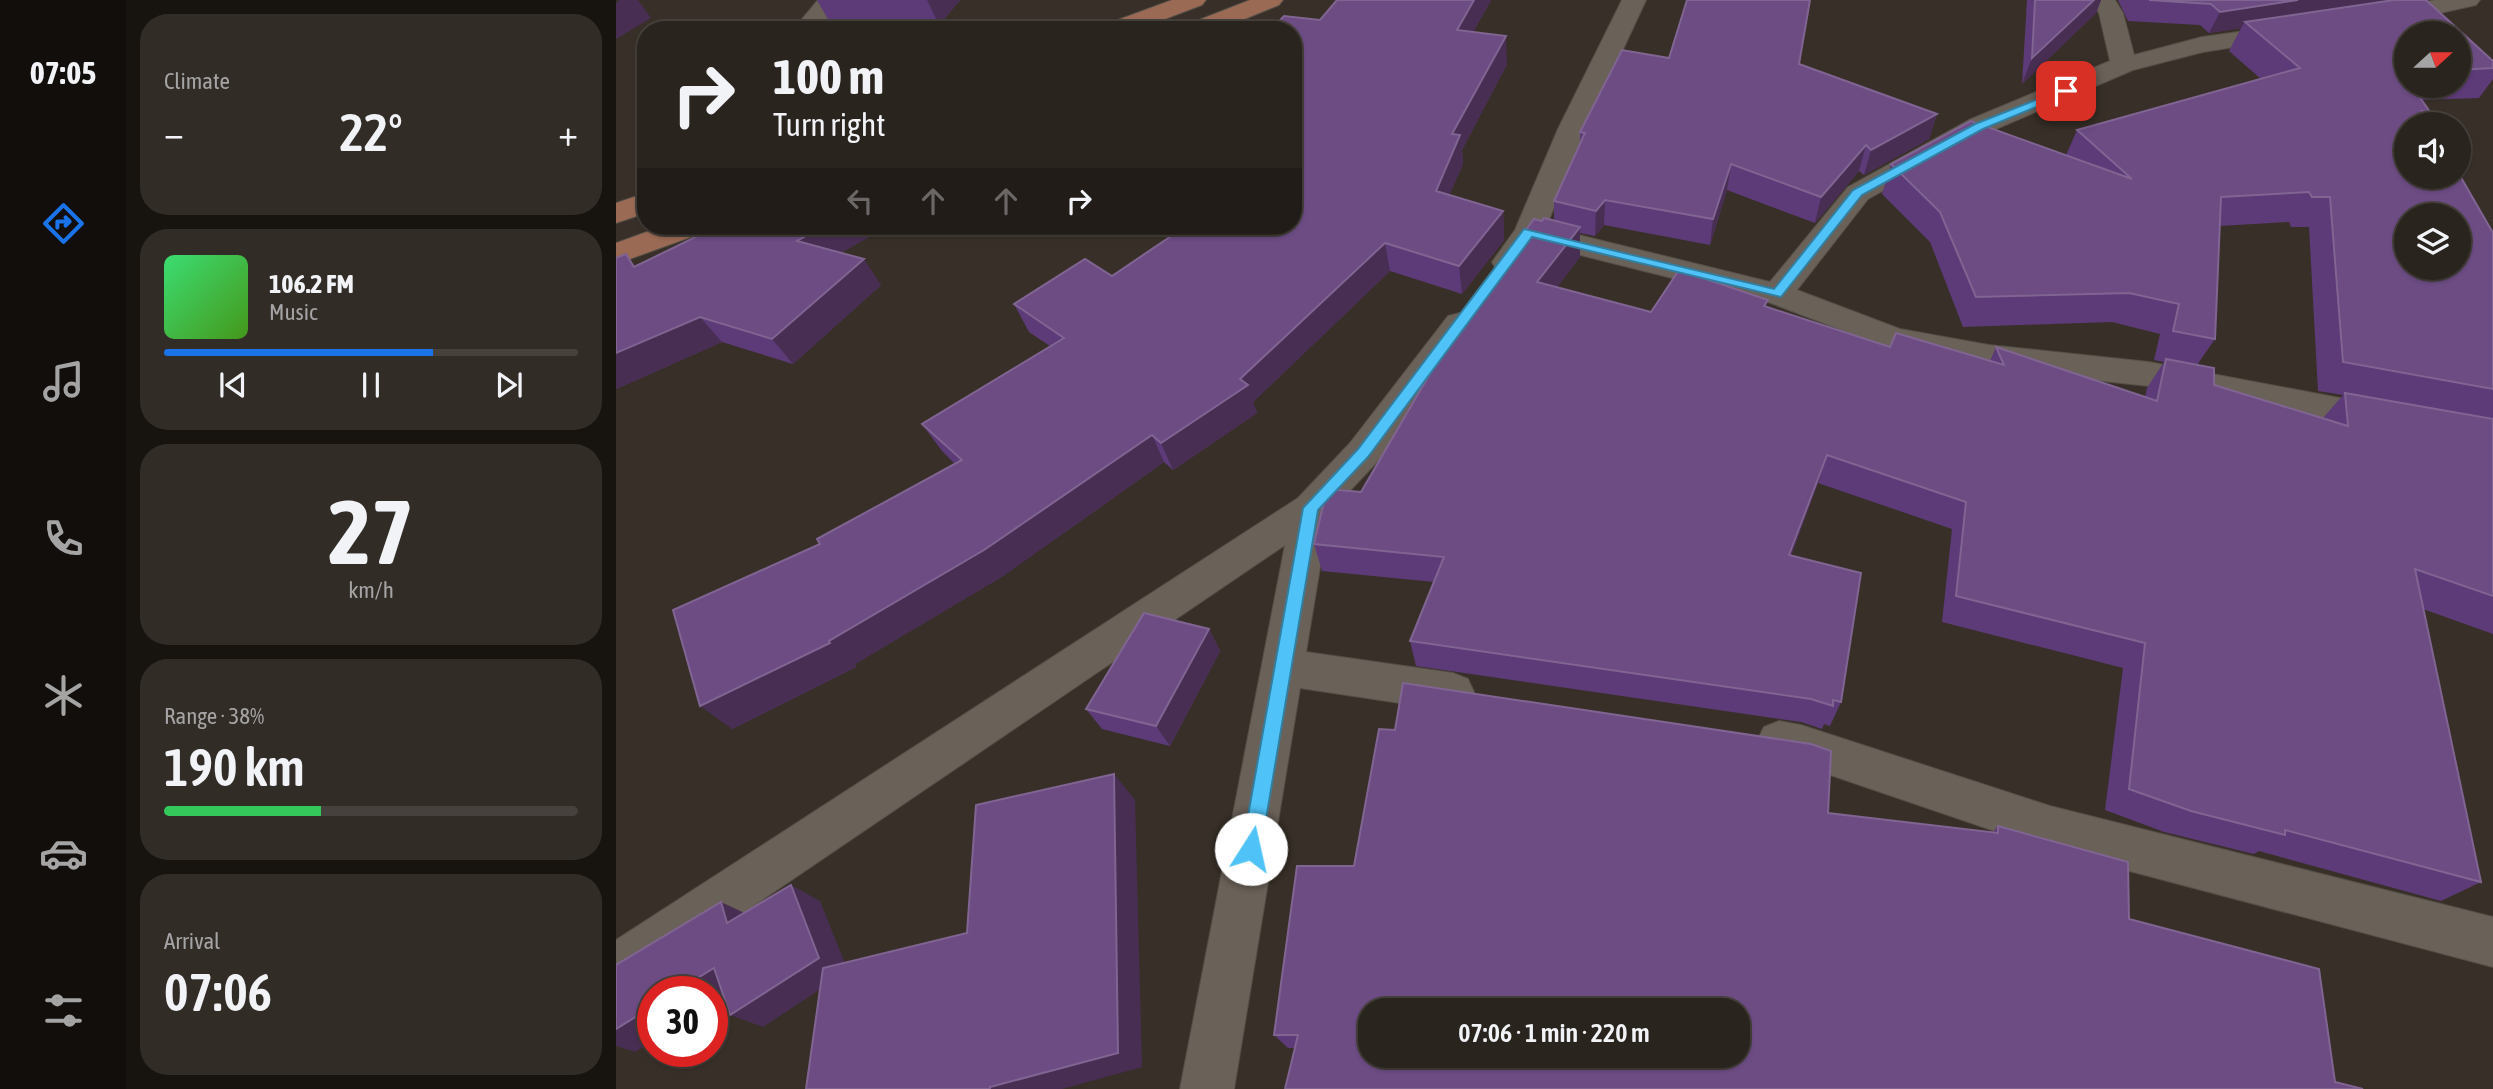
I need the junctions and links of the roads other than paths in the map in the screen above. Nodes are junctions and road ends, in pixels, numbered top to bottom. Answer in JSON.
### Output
{"nodes":[{"id":1,"x":831,"y":0,"type":"edge"},
{"id":2,"x":1194,"y":0,"type":"edge"},
{"id":3,"x":1271,"y":0,"type":"edge"},
{"id":4,"x":1634,"y":0,"type":"edge"},
{"id":5,"x":2103,"y":0,"type":"edge"},
{"id":6,"x":2468,"y":0,"type":"edge"},
{"id":7,"x":813,"y":21,"type":"edge"},
{"id":8,"x":1137,"y":21,"type":"edge"},
{"id":9,"x":1218,"y":21,"type":"edge"},
{"id":10,"x":2365,"y":21,"type":"edge"},
{"id":11,"x":2312,"y":29,"type":"edge"},
{"id":12,"x":2124,"y":65,"type":"junction"},
{"id":13,"x":637,"y":206,"type":"edge"},
{"id":14,"x":616,"y":214,"type":"edge"},
{"id":15,"x":1529,"y":232,"type":"junction"},
{"id":16,"x":667,"y":235,"type":"edge"},
{"id":17,"x":616,"y":254,"type":"edge"},
{"id":18,"x":1777,"y":294,"type":"junction"},
{"id":19,"x":2417,"y":425,"type":"edge"},
{"id":20,"x":1311,"y":508,"type":"junction"},
{"id":21,"x":1282,"y":667,"type":"junction"},
{"id":22,"x":1488,"y":698,"type":"edge"},
{"id":23,"x":1735,"y":735,"type":"edge"},
{"id":24,"x":2493,"y":942,"type":"edge"},
{"id":25,"x":616,"y":970,"type":"edge"},
{"id":26,"x":1207,"y":1089,"type":"edge"}],
"edges":[{"from":1,"to":7,"type":"street"},
{"from":2,"to":8,"type":"main road"},
{"from":3,"to":9,"type":"main road"},
{"from":4,"to":15,"type":"street"},
{"from":5,"to":12,"type":"street"},
{"from":6,"to":10,"type":"street"},
{"from":11,"to":12,"type":"street"},
{"from":12,"to":18,"type":"street"},
{"from":13,"to":14,"type":"main road"},
{"from":15,"to":18,"type":"street"},
{"from":15,"to":20,"type":"street"},
{"from":16,"to":17,"type":"main road"},
{"from":18,"to":19,"type":"street"},
{"from":20,"to":21,"type":"street"},
{"from":20,"to":25,"type":"street"},
{"from":21,"to":22,"type":"street"},
{"from":21,"to":26,"type":"street"},
{"from":23,"to":24,"type":"street"}]}
